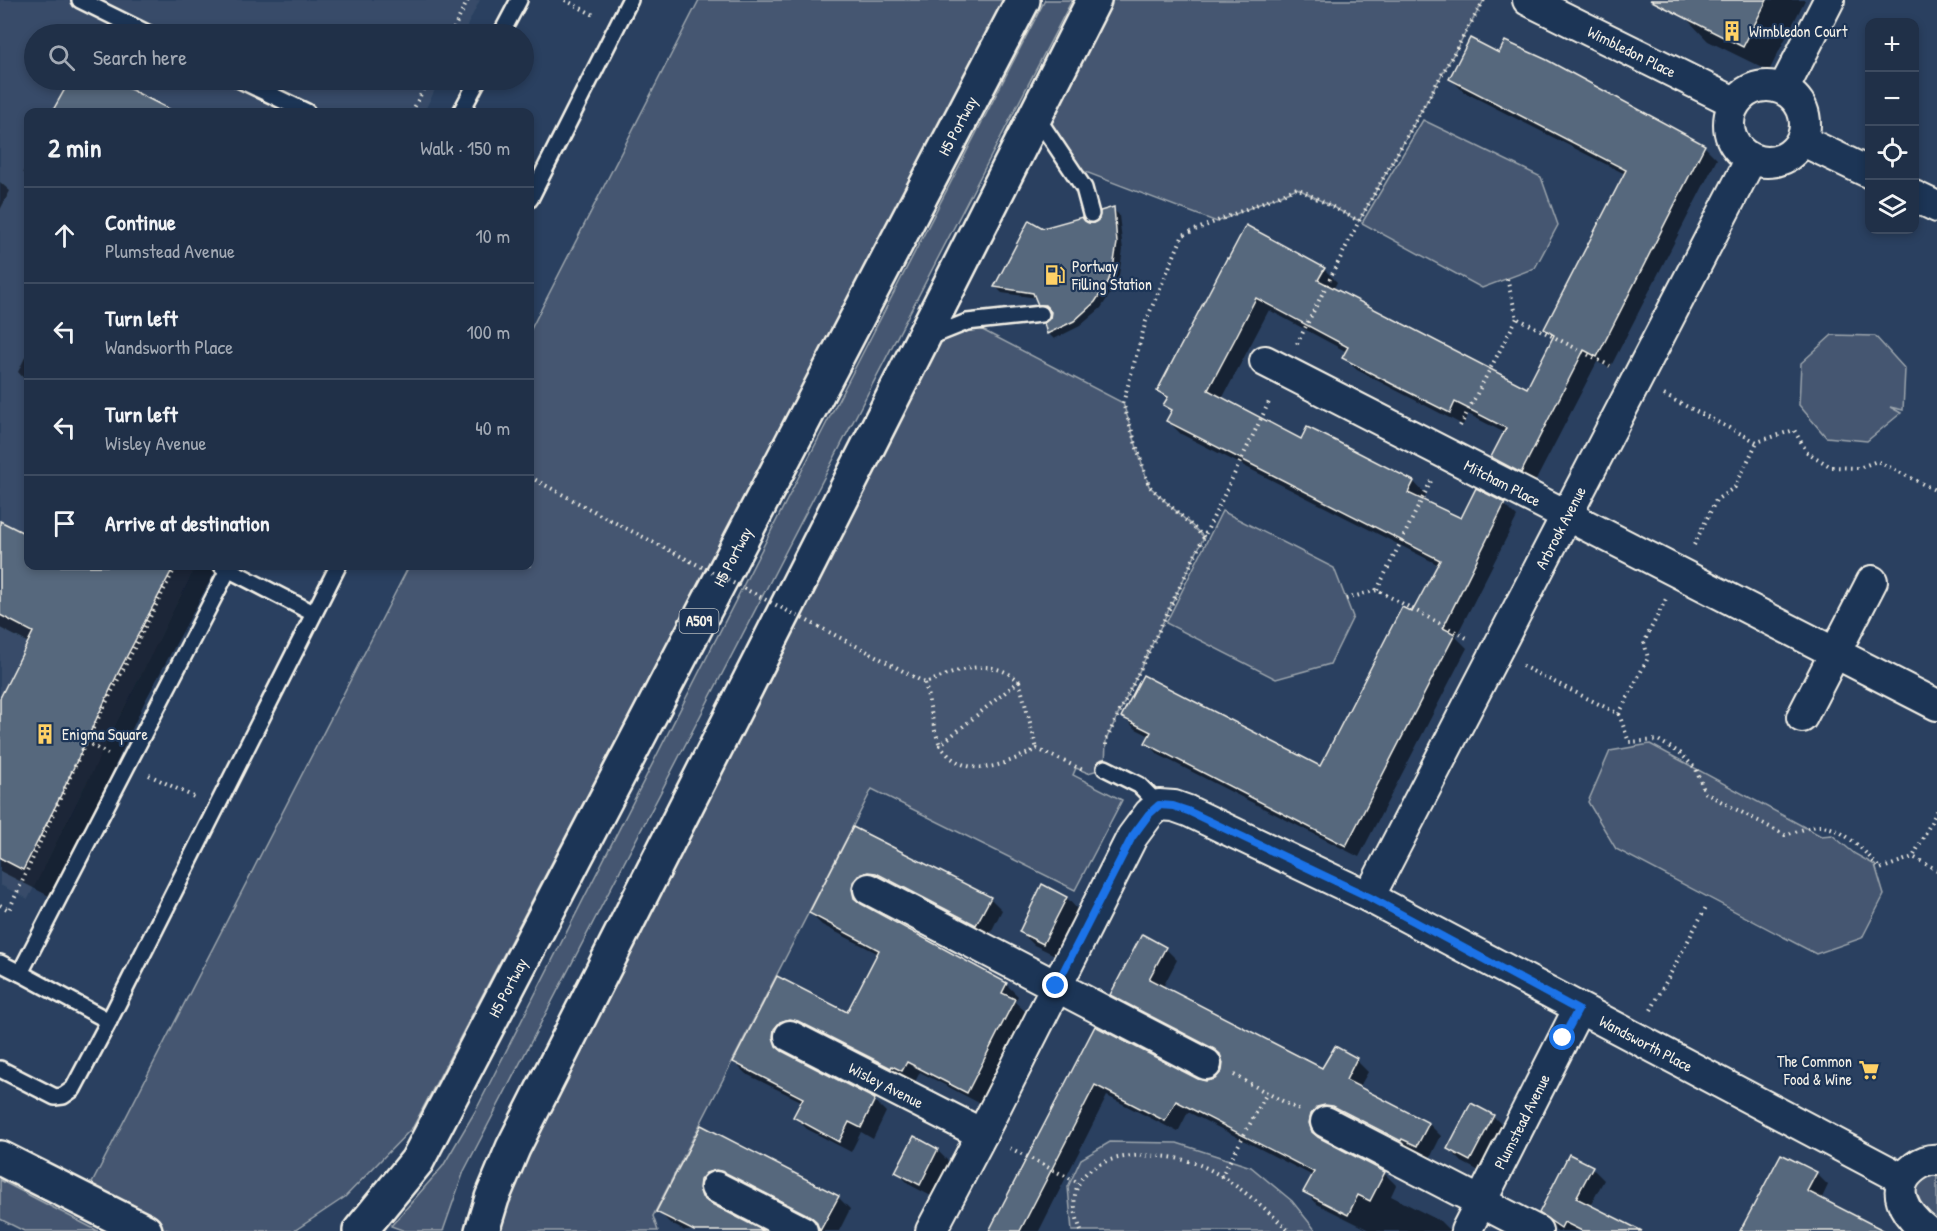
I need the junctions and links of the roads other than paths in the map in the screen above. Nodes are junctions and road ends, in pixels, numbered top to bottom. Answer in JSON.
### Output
{"nodes":[{"id":1,"x":80,"y":0,"type":"edge"},
{"id":2,"x":519,"y":0,"type":"edge"},
{"id":3,"x":630,"y":0,"type":"edge"},
{"id":4,"x":1023,"y":0,"type":"edge"},
{"id":5,"x":1094,"y":0,"type":"edge"},
{"id":6,"x":1528,"y":0,"type":"edge"},
{"id":7,"x":1829,"y":0,"type":"edge"},
{"id":8,"x":129,"y":24,"type":"edge"},
{"id":9,"x":506,"y":24,"type":"edge"},
{"id":10,"x":1784,"y":88,"type":"junction"},
{"id":11,"x":261,"y":90,"type":"edge"},
{"id":12,"x":473,"y":90,"type":"edge"},
{"id":13,"x":1734,"y":102,"type":"junction"},
{"id":14,"x":299,"y":108,"type":"edge"},
{"id":15,"x":463,"y":108,"type":"edge"},
{"id":16,"x":1036,"y":116,"type":"junction"},
{"id":17,"x":1803,"y":141,"type":"junction"},
{"id":18,"x":1751,"y":159,"type":"junction"},
{"id":19,"x":1865,"y":171,"type":"edge"},
{"id":20,"x":534,"y":191,"type":"edge"},
{"id":21,"x":1919,"y":198,"type":"edge"},
{"id":22,"x":1937,"y":207,"type":"edge"},
{"id":23,"x":1091,"y":214,"type":"dead end"},
{"id":24,"x":1041,"y":314,"type":"dead end"},
{"id":25,"x":922,"y":340,"type":"junction"},
{"id":26,"x":1265,"y":361,"type":"dead end"},
{"id":27,"x":1567,"y":513,"type":"junction"},
{"id":28,"x":225,"y":570,"type":"edge"},
{"id":29,"x":234,"y":570,"type":"edge"},
{"id":30,"x":336,"y":570,"type":"edge"},
{"id":31,"x":1872,"y":581,"type":"dead end"},
{"id":32,"x":314,"y":613,"type":"junction"},
{"id":33,"x":1835,"y":652,"type":"junction"},
{"id":34,"x":1937,"y":705,"type":"edge"},
{"id":35,"x":1802,"y":717,"type":"dead end"},
{"id":36,"x":1105,"y":768,"type":"road end"},
{"id":37,"x":1159,"y":805,"type":"junction"},
{"id":38,"x":869,"y":889,"type":"dead end"},
{"id":39,"x":1369,"y":897,"type":"junction"},
{"id":40,"x":0,"y":963,"type":"edge"},
{"id":41,"x":20,"y":973,"type":"junction"},
{"id":42,"x":1056,"y":986,"type":"junction"},
{"id":43,"x":1578,"y":1010,"type":"junction"},
{"id":44,"x":109,"y":1021,"type":"junction"},
{"id":45,"x":790,"y":1036,"type":"dead end"},
{"id":46,"x":1206,"y":1064,"type":"road end"},
{"id":47,"x":0,"y":1069,"type":"edge"},
{"id":48,"x":1326,"y":1122,"type":"road end"},
{"id":49,"x":982,"y":1134,"type":"junction"},
{"id":50,"x":0,"y":1158,"type":"edge"},
{"id":51,"x":1937,"y":1160,"type":"edge"},
{"id":52,"x":1903,"y":1179,"type":"junction"},
{"id":53,"x":716,"y":1187,"type":"dead end"},
{"id":54,"x":1480,"y":1202,"type":"junction"},
{"id":55,"x":1917,"y":1229,"type":"edge"},
{"id":56,"x":145,"y":1231,"type":"edge"},
{"id":57,"x":360,"y":1231,"type":"edge"},
{"id":58,"x":482,"y":1231,"type":"edge"},
{"id":59,"x":802,"y":1231,"type":"edge"},
{"id":60,"x":931,"y":1231,"type":"edge"},
{"id":61,"x":1466,"y":1231,"type":"edge"},
{"id":62,"x":1537,"y":1231,"type":"edge"}],
"edges":[{"from":1,"to":8,"type":"lane"},
{"from":2,"to":9,"type":"lane"},
{"from":3,"to":20,"type":"lane"},
{"from":4,"to":57,"type":"main road","name":"H5 Portway","number":"A509"},
{"from":5,"to":16,"type":"main road"},
{"from":6,"to":13,"type":"street","name":"Wimbledon Place"},
{"from":7,"to":10,"type":"street"},
{"from":10,"to":13,"type":"street"},
{"from":10,"to":17,"type":"street"},
{"from":11,"to":14,"type":"lane"},
{"from":12,"to":15,"type":"lane"},
{"from":13,"to":18,"type":"street"},
{"from":16,"to":23,"type":"lane"},
{"from":16,"to":25,"type":"main road"},
{"from":17,"to":18,"type":"street"},
{"from":17,"to":19,"type":"street"},
{"from":18,"to":27,"type":"street","name":"Arbrook Avenue"},
{"from":21,"to":22,"type":"street"},
{"from":24,"to":25,"type":"lane"},
{"from":25,"to":58,"type":"main road"},
{"from":26,"to":27,"type":"street","name":"Mitcham Place"},
{"from":27,"to":33,"type":"street","name":"Mitcham Place"},
{"from":27,"to":39,"type":"street","name":"Arbrook Avenue"},
{"from":28,"to":41,"type":"lane"},
{"from":29,"to":32,"type":"lane"},
{"from":30,"to":32,"type":"lane"},
{"from":31,"to":33,"type":"street"},
{"from":32,"to":44,"type":"lane"},
{"from":33,"to":34,"type":"street","name":"Mitcham Place"},
{"from":33,"to":35,"type":"street"},
{"from":36,"to":37,"type":"lane"},
{"from":37,"to":39,"type":"street","name":"Wandsworth Place"},
{"from":37,"to":42,"type":"street"},
{"from":38,"to":42,"type":"street"},
{"from":39,"to":43,"type":"street","name":"Wandsworth Place"},
{"from":40,"to":41,"type":"lane"},
{"from":41,"to":44,"type":"lane"},
{"from":42,"to":46,"type":"street"},
{"from":42,"to":49,"type":"street"},
{"from":43,"to":52,"type":"street","name":"Wandsworth Place"},
{"from":43,"to":54,"type":"street","name":"Plumstead Avenue"},
{"from":44,"to":47,"type":"lane"},
{"from":45,"to":49,"type":"street","name":"Wisley Avenue"},
{"from":48,"to":54,"type":"street"},
{"from":49,"to":60,"type":"street"},
{"from":50,"to":56,"type":"main road"},
{"from":51,"to":52,"type":"street"},
{"from":52,"to":55,"type":"street"},
{"from":53,"to":59,"type":"street"},
{"from":54,"to":61,"type":"street","name":"Plumstead Avenue"},
{"from":54,"to":62,"type":"street"}]}
